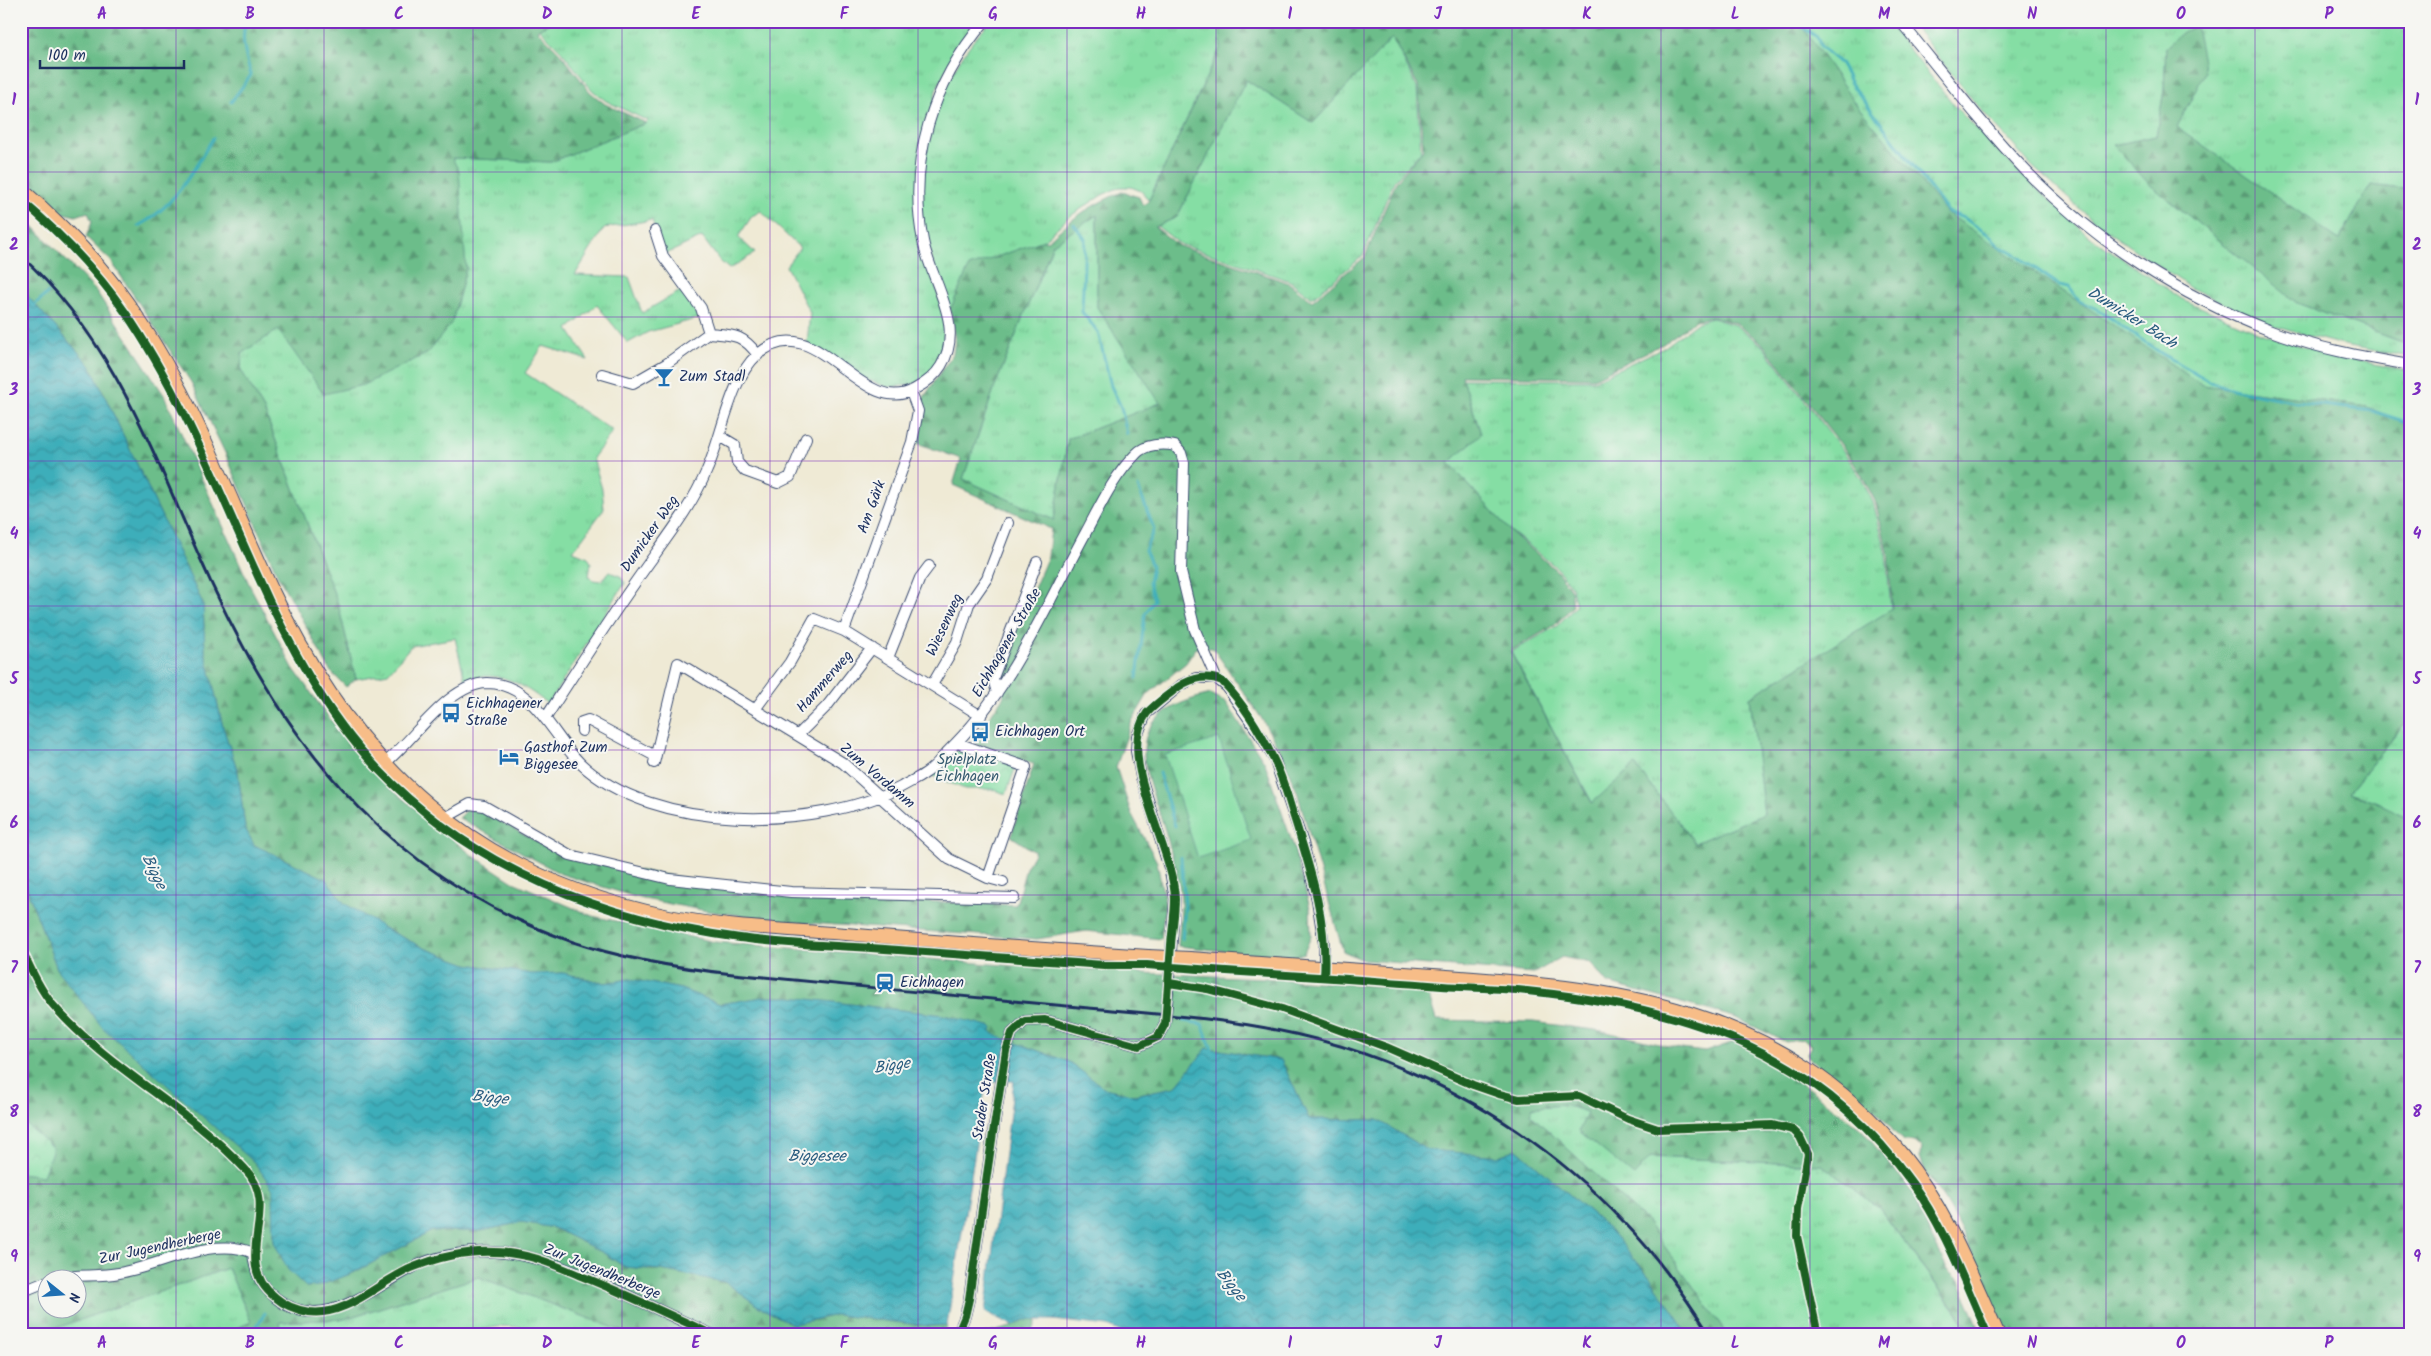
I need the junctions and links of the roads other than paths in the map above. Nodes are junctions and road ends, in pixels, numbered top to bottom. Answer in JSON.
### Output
{"nodes":[{"id":1,"x":985,"y":21,"type":"edge"},
{"id":2,"x":1900,"y":21,"type":"edge"},
{"id":3,"x":21,"y":188,"type":"edge"},
{"id":4,"x":655,"y":231,"type":"dead end"},
{"id":5,"x":709,"y":333,"type":"junction"},
{"id":6,"x":758,"y":355,"type":"junction"},
{"id":7,"x":2410,"y":365,"type":"edge"},
{"id":8,"x":602,"y":374,"type":"dead end"},
{"id":9,"x":911,"y":392,"type":"junction"},
{"id":10,"x":720,"y":436,"type":"junction"},
{"id":11,"x":806,"y":438,"type":"dead end"},
{"id":12,"x":1008,"y":523,"type":"dead end"},
{"id":13,"x":1037,"y":562,"type":"dead end"},
{"id":14,"x":929,"y":566,"type":"dead end"},
{"id":15,"x":844,"y":631,"type":"junction"},
{"id":16,"x":872,"y":648,"type":"junction"},
{"id":17,"x":888,"y":658,"type":"junction"},
{"id":18,"x":1216,"y":678,"type":"junction"},
{"id":19,"x":932,"y":685,"type":"junction"},
{"id":20,"x":997,"y":694,"type":"junction"},
{"id":21,"x":756,"y":708,"type":"junction"},
{"id":22,"x":981,"y":716,"type":"junction"},
{"id":23,"x":545,"y":719,"type":"junction"},
{"id":24,"x":582,"y":731,"type":"dead end"},
{"id":25,"x":799,"y":734,"type":"junction"},
{"id":26,"x":957,"y":743,"type":"junction"},
{"id":27,"x":385,"y":763,"type":"junction"},
{"id":28,"x":881,"y":797,"type":"junction"},
{"id":29,"x":445,"y":818,"type":"junction"},
{"id":30,"x":988,"y":878,"type":"junction"},
{"id":31,"x":1003,"y":882,"type":"dead end"},
{"id":32,"x":1014,"y":898,"type":"dead end"},
{"id":33,"x":1324,"y":968,"type":"junction"},
{"id":34,"x":88,"y":1276,"type":"edge"},
{"id":35,"x":38,"y":1285,"type":"edge"},
{"id":36,"x":21,"y":1292,"type":"edge"},
{"id":37,"x":714,"y":1335,"type":"edge"},
{"id":38,"x":957,"y":1335,"type":"edge"},
{"id":39,"x":1999,"y":1335,"type":"edge"}],
"edges":[{"from":1,"to":9,"type":"street"},
{"from":2,"to":7,"type":"street"},
{"from":3,"to":27,"type":"main road"},
{"from":4,"to":5,"type":"street"},
{"from":5,"to":6,"type":"street"},
{"from":5,"to":8,"type":"street"},
{"from":6,"to":9,"type":"street","name":"Dumicker Weg"},
{"from":6,"to":10,"type":"street","name":"Dumicker Weg"},
{"from":9,"to":15,"type":"street","name":"Am Gärk"},
{"from":10,"to":11,"type":"street"},
{"from":10,"to":23,"type":"street","name":"Dumicker Weg"},
{"from":12,"to":19,"type":"street","name":"Wiesenweg"},
{"from":13,"to":20,"type":"street"},
{"from":14,"to":17,"type":"street"},
{"from":15,"to":16,"type":"street"},
{"from":15,"to":21,"type":"street"},
{"from":16,"to":17,"type":"street"},
{"from":16,"to":25,"type":"street","name":"Hammerweg"},
{"from":17,"to":19,"type":"street"},
{"from":18,"to":20,"type":"street","name":"Eichhagener Straße"},
{"from":18,"to":33,"type":"street"},
{"from":18,"to":38,"type":"street","name":"Stader Straße","bridge":true},
{"from":19,"to":22,"type":"street"},
{"from":20,"to":22,"type":"street","name":"Eichhagener Straße"},
{"from":21,"to":24,"type":"street","name":"Zum Vordamm"},
{"from":21,"to":25,"type":"street","name":"Zum Vordamm"},
{"from":22,"to":26,"type":"street","name":"Eichhagener Straße"},
{"from":23,"to":27,"type":"street","name":"Eichhagener Straße"},
{"from":23,"to":28,"type":"street","name":"Eichhagener Straße"},
{"from":25,"to":28,"type":"street","name":"Zum Vordamm"},
{"from":26,"to":28,"type":"street","name":"Eichhagener Straße"},
{"from":26,"to":30,"type":"street"},
{"from":27,"to":29,"type":"main road"},
{"from":28,"to":30,"type":"street","name":"Zum Vordamm"},
{"from":29,"to":32,"type":"street"},
{"from":29,"to":33,"type":"main road","bridge":true},
{"from":30,"to":31,"type":"street","name":"Zum Vordamm"},
{"from":33,"to":39,"type":"main road"},
{"from":34,"to":37,"type":"street","name":"Zur Jugendherberge"},
{"from":35,"to":36,"type":"street"}]}
